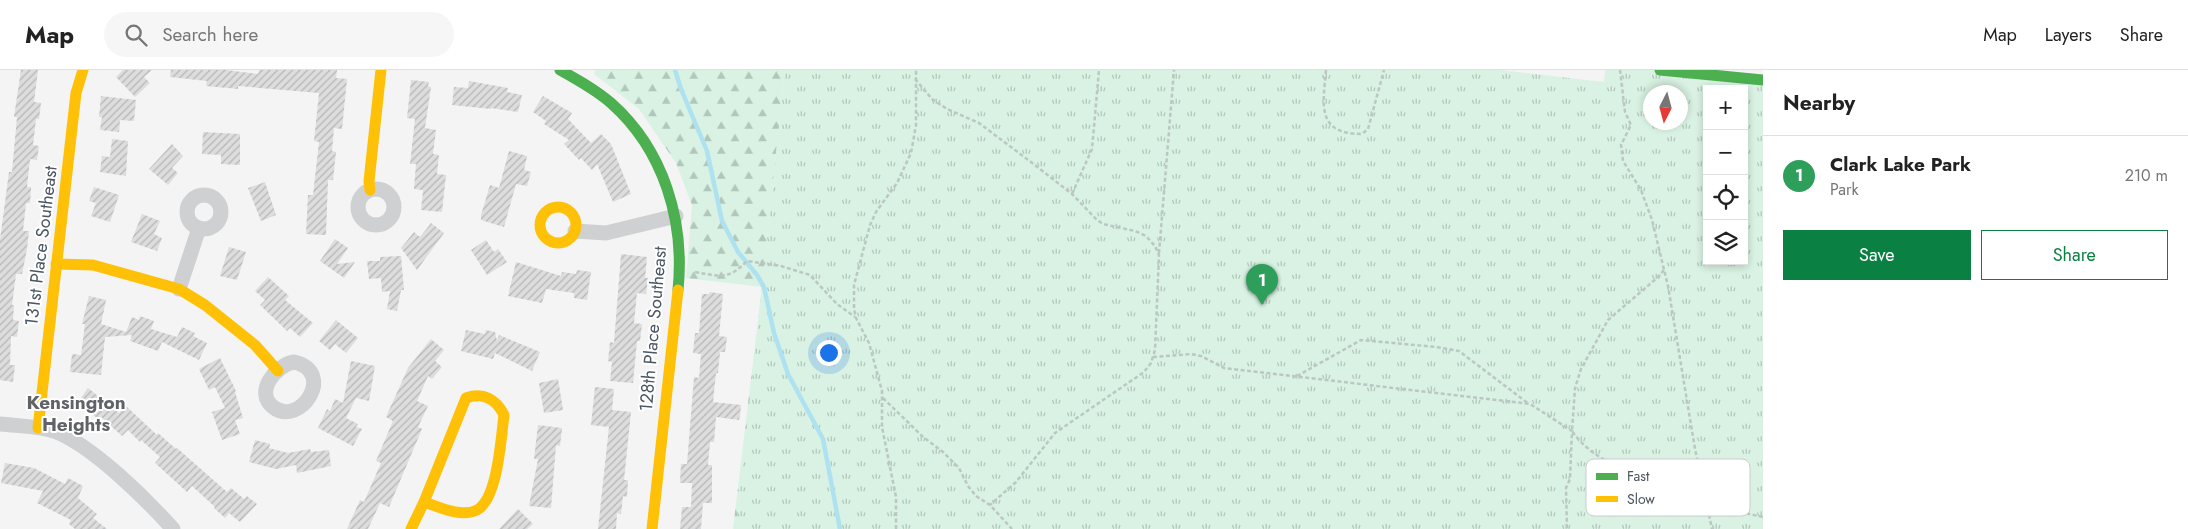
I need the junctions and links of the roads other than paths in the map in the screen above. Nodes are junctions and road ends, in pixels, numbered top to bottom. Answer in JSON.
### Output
{"nodes":[{"id":1,"x":83,"y":70,"type":"edge"},
{"id":2,"x":381,"y":70,"type":"edge"},
{"id":3,"x":560,"y":70,"type":"edge"},
{"id":4,"x":1660,"y":70,"type":"edge"},
{"id":5,"x":579,"y":74,"type":"edge"},
{"id":6,"x":1763,"y":80,"type":"edge"},
{"id":7,"x":370,"y":190,"type":"dead end"},
{"id":8,"x":676,"y":216,"type":"junction"},
{"id":9,"x":199,"y":228,"type":"dead end"},
{"id":10,"x":575,"y":232,"type":"dead end"},
{"id":11,"x":56,"y":264,"type":"junction"},
{"id":12,"x":179,"y":289,"type":"junction"},
{"id":13,"x":278,"y":371,"type":"dead end"},
{"id":14,"x":0,"y":424,"type":"edge"},
{"id":15,"x":38,"y":428,"type":"junction"},
{"id":16,"x":424,"y":502,"type":"junction"},
{"id":17,"x":174,"y":529,"type":"edge"},
{"id":18,"x":411,"y":529,"type":"edge"},
{"id":19,"x":652,"y":529,"type":"edge"}],
"edges":[{"from":1,"to":11,"type":"street","name":"131st Place Southeast"},
{"from":2,"to":7,"type":"street"},
{"from":3,"to":5,"type":"street","name":"128th Place Southeast"},
{"from":4,"to":6,"type":"street"},
{"from":5,"to":8,"type":"street","name":"128th Place Southeast"},
{"from":8,"to":10,"type":"street"},
{"from":8,"to":19,"type":"street","name":"128th Place Southeast"},
{"from":9,"to":12,"type":"street"},
{"from":11,"to":12,"type":"street"},
{"from":11,"to":15,"type":"street","name":"131st Place Southeast"},
{"from":12,"to":13,"type":"street"},
{"from":14,"to":15,"type":"street"},
{"from":15,"to":17,"type":"street"},
{"from":16,"to":16,"type":"street"},
{"from":16,"to":18,"type":"street"}]}
